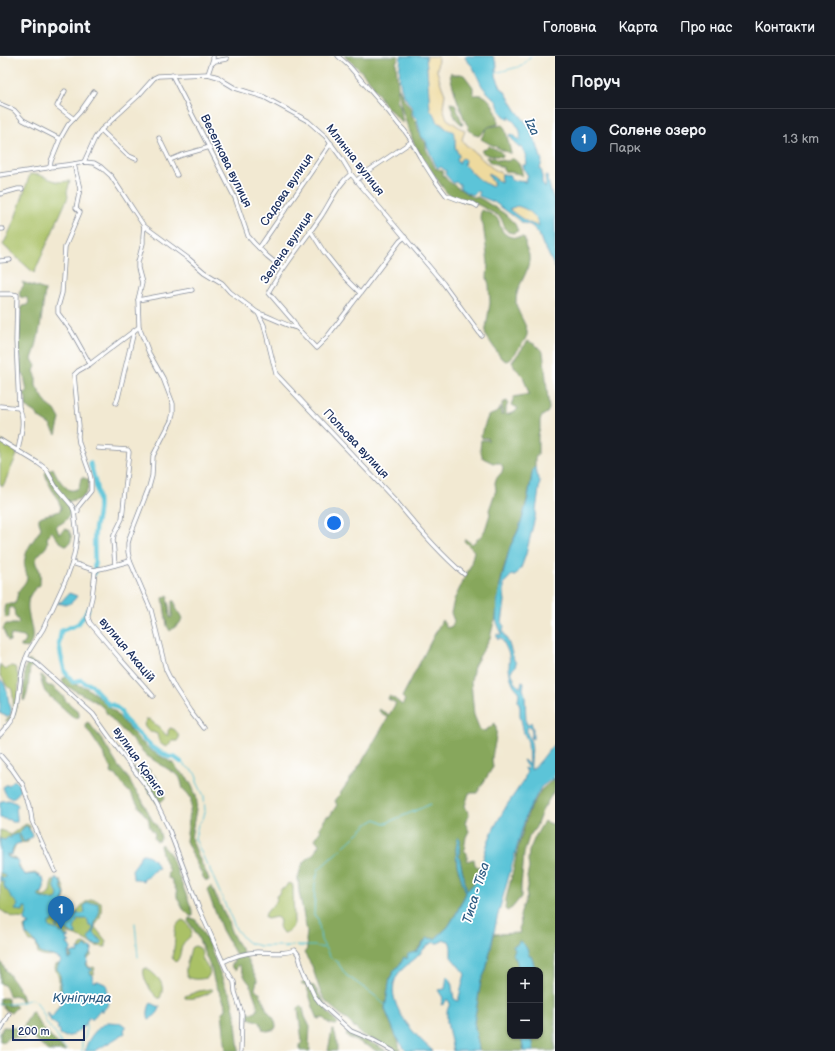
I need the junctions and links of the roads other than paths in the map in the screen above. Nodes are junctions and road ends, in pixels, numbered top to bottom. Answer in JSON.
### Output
{"nodes":[{"id":1,"x":214,"y":56,"type":"edge"},
{"id":2,"x":338,"y":56,"type":"edge"},
{"id":3,"x":228,"y":59,"type":"dead end"},
{"id":4,"x":212,"y":64,"type":"junction"},
{"id":5,"x":208,"y":74,"type":"junction"},
{"id":6,"x":172,"y":75,"type":"junction"},
{"id":7,"x":65,"y":91,"type":"dead end"},
{"id":8,"x":94,"y":92,"type":"dead end"},
{"id":9,"x":0,"y":104,"type":"edge"},
{"id":10,"x":74,"y":119,"type":"junction"},
{"id":11,"x":101,"y":130,"type":"junction"},
{"id":12,"x":159,"y":138,"type":"dead end"},
{"id":13,"x":60,"y":139,"type":"junction"},
{"id":14,"x":411,"y":142,"type":"junction"},
{"id":15,"x":331,"y":143,"type":"junction"},
{"id":16,"x":210,"y":147,"type":"junction"},
{"id":17,"x":136,"y":159,"type":"dead end"},
{"id":18,"x":170,"y":160,"type":"junction"},
{"id":19,"x":84,"y":162,"type":"junction"},
{"id":20,"x":74,"y":164,"type":"junction"},
{"id":21,"x":50,"y":167,"type":"junction"},
{"id":22,"x":351,"y":174,"type":"junction"},
{"id":23,"x":0,"y":175,"type":"edge"},
{"id":24,"x":177,"y":175,"type":"dead end"},
{"id":25,"x":356,"y":181,"type":"junction"},
{"id":26,"x":22,"y":189,"type":"dead end"},
{"id":27,"x":0,"y":194,"type":"edge"},
{"id":28,"x":477,"y":206,"type":"dead end"},
{"id":29,"x":144,"y":226,"type":"junction"},
{"id":30,"x":310,"y":230,"type":"junction"},
{"id":31,"x":405,"y":237,"type":"junction"},
{"id":32,"x":259,"y":248,"type":"junction"},
{"id":33,"x":10,"y":260,"type":"dead end"},
{"id":34,"x":0,"y":261,"type":"edge"},
{"id":35,"x":283,"y":269,"type":"junction"},
{"id":36,"x":192,"y":290,"type":"dead end"},
{"id":37,"x":360,"y":293,"type":"junction"},
{"id":38,"x":0,"y":294,"type":"edge"},
{"id":39,"x":138,"y":300,"type":"junction"},
{"id":40,"x":258,"y":313,"type":"junction"},
{"id":41,"x":139,"y":327,"type":"junction"},
{"id":42,"x":297,"y":328,"type":"junction"},
{"id":43,"x":134,"y":331,"type":"junction"},
{"id":44,"x":482,"y":335,"type":"dead end"},
{"id":45,"x":90,"y":364,"type":"junction"},
{"id":46,"x":116,"y":403,"type":"dead end"},
{"id":47,"x":0,"y":406,"type":"edge"},
{"id":48,"x":19,"y":408,"type":"junction"},
{"id":49,"x":0,"y":440,"type":"edge"},
{"id":50,"x":98,"y":448,"type":"dead end"},
{"id":51,"x":18,"y":451,"type":"junction"},
{"id":52,"x":74,"y":513,"type":"junction"},
{"id":53,"x":130,"y":561,"type":"junction"},
{"id":54,"x":72,"y":563,"type":"junction"},
{"id":55,"x":115,"y":565,"type":"junction"},
{"id":56,"x":98,"y":569,"type":"junction"},
{"id":57,"x":464,"y":574,"type":"dead end"},
{"id":58,"x":26,"y":658,"type":"junction"},
{"id":59,"x":153,"y":696,"type":"dead end"},
{"id":60,"x":204,"y":728,"type":"dead end"},
{"id":61,"x":0,"y":735,"type":"edge"},
{"id":62,"x":0,"y":755,"type":"edge"},
{"id":63,"x":56,"y":871,"type":"dead end"},
{"id":64,"x":223,"y":962,"type":"junction"},
{"id":65,"x":9,"y":1014,"type":"dead end"},
{"id":66,"x":0,"y":1031,"type":"edge"},
{"id":67,"x":241,"y":1051,"type":"edge"},
{"id":68,"x":393,"y":1051,"type":"edge"}],
"edges":[{"from":1,"to":4,"type":"street"},
{"from":2,"to":14,"type":"street"},
{"from":3,"to":4,"type":"street"},
{"from":4,"to":5,"type":"street"},
{"from":5,"to":6,"type":"street","name":"Млинна вулиця"},
{"from":5,"to":15,"type":"street","name":"Млинна вулиця"},
{"from":6,"to":11,"type":"street","name":"Млинна вулиця"},
{"from":6,"to":16,"type":"street","name":"Веселкова вулиця"},
{"from":7,"to":10,"type":"street"},
{"from":8,"to":10,"type":"street"},
{"from":9,"to":13,"type":"street"},
{"from":10,"to":13,"type":"street"},
{"from":11,"to":17,"type":"street"},
{"from":11,"to":19,"type":"street","name":"Млинна вулиця"},
{"from":12,"to":18,"type":"street"},
{"from":13,"to":21,"type":"street"},
{"from":14,"to":25,"type":"street"},
{"from":14,"to":28,"type":"street"},
{"from":15,"to":22,"type":"street","name":"Млинна вулиця"},
{"from":15,"to":32,"type":"street","name":"Садова вулиця"},
{"from":16,"to":18,"type":"street"},
{"from":16,"to":32,"type":"street","name":"Веселкова вулиця"},
{"from":18,"to":24,"type":"street"},
{"from":19,"to":20,"type":"street"},
{"from":19,"to":29,"type":"street"},
{"from":20,"to":21,"type":"street"},
{"from":20,"to":45,"type":"street"},
{"from":21,"to":23,"type":"street"},
{"from":22,"to":25,"type":"street","name":"Млинна вулиця"},
{"from":22,"to":30,"type":"street","name":"Зелена вулиця"},
{"from":25,"to":31,"type":"street","name":"Млинна вулиця"},
{"from":26,"to":27,"type":"street"},
{"from":29,"to":39,"type":"street"},
{"from":29,"to":40,"type":"street"},
{"from":30,"to":35,"type":"street","name":"Зелена вулиця"},
{"from":30,"to":37,"type":"street"},
{"from":31,"to":37,"type":"street"},
{"from":31,"to":44,"type":"street","name":"Млинна вулиця"},
{"from":32,"to":35,"type":"street","name":"Веселкова вулиця"},
{"from":33,"to":34,"type":"street"},
{"from":35,"to":42,"type":"street","name":"Зелена вулиця"},
{"from":36,"to":39,"type":"street"},
{"from":37,"to":42,"type":"street","name":"Зелена вулиця"},
{"from":38,"to":48,"type":"street"},
{"from":39,"to":41,"type":"street"},
{"from":40,"to":42,"type":"street"},
{"from":40,"to":57,"type":"street","name":"Польова вулиця"},
{"from":41,"to":43,"type":"street"},
{"from":41,"to":53,"type":"street"},
{"from":43,"to":45,"type":"street"},
{"from":43,"to":46,"type":"street"},
{"from":45,"to":52,"type":"street"},
{"from":47,"to":48,"type":"street"},
{"from":48,"to":51,"type":"street"},
{"from":49,"to":51,"type":"street"},
{"from":50,"to":55,"type":"street"},
{"from":51,"to":52,"type":"street"},
{"from":52,"to":54,"type":"street"},
{"from":53,"to":55,"type":"street"},
{"from":53,"to":60,"type":"street"},
{"from":54,"to":56,"type":"street"},
{"from":54,"to":58,"type":"street"},
{"from":55,"to":56,"type":"street"},
{"from":56,"to":59,"type":"street","name":"вулиця Акацій"},
{"from":58,"to":61,"type":"street"},
{"from":58,"to":64,"type":"street","name":"вулиця Крянге"},
{"from":62,"to":63,"type":"street"},
{"from":64,"to":67,"type":"street","name":"вулиця Крянге"},
{"from":64,"to":68,"type":"street"},
{"from":65,"to":66,"type":"street"}]}
